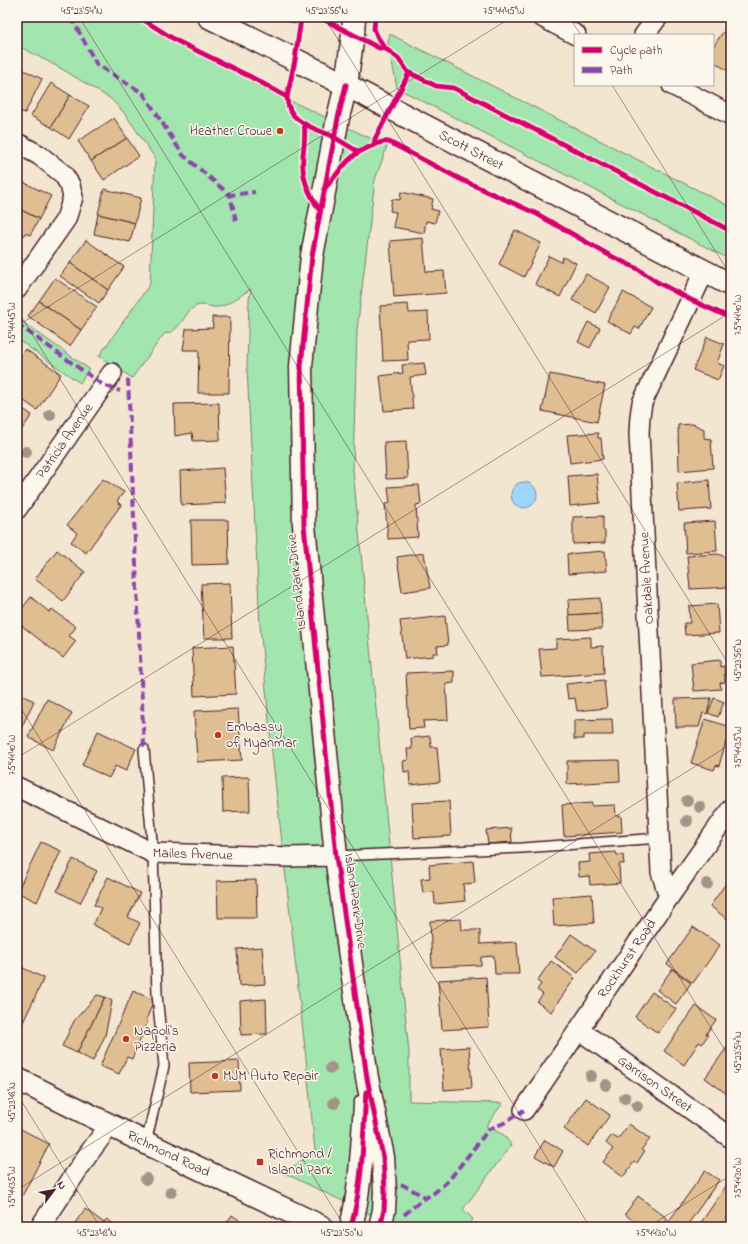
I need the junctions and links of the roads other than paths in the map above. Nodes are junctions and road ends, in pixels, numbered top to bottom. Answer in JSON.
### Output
{"nodes":[{"id":1,"x":210,"y":17,"type":"edge"},
{"id":2,"x":354,"y":17,"type":"edge"},
{"id":3,"x":542,"y":17,"type":"edge"},
{"id":4,"x":658,"y":17,"type":"edge"},
{"id":5,"x":574,"y":34,"type":"edge"},
{"id":6,"x":645,"y":34,"type":"edge"},
{"id":7,"x":346,"y":85,"type":"junction"},
{"id":8,"x":674,"y":86,"type":"edge"},
{"id":9,"x":731,"y":116,"type":"edge"},
{"id":10,"x":17,"y":143,"type":"edge"},
{"id":11,"x":704,"y":272,"type":"junction"},
{"id":12,"x":731,"y":285,"type":"edge"},
{"id":13,"x":17,"y":289,"type":"edge"},
{"id":14,"x":112,"y":373,"type":"dead end"},
{"id":15,"x":17,"y":509,"type":"edge"},
{"id":16,"x":144,"y":749,"type":"dead end"},
{"id":17,"x":17,"y":788,"type":"edge"},
{"id":18,"x":728,"y":820,"type":"edge"},
{"id":19,"x":660,"y":838,"type":"junction"},
{"id":20,"x":153,"y":853,"type":"junction"},
{"id":21,"x":336,"y":856,"type":"junction"},
{"id":22,"x":669,"y":897,"type":"junction"},
{"id":23,"x":579,"y":1030,"type":"junction"},
{"id":24,"x":367,"y":1078,"type":"junction"},
{"id":25,"x":17,"y":1079,"type":"edge"},
{"id":26,"x":524,"y":1110,"type":"dead end"},
{"id":27,"x":110,"y":1125,"type":"junction"},
{"id":28,"x":731,"y":1138,"type":"edge"},
{"id":29,"x":146,"y":1143,"type":"junction"},
{"id":30,"x":40,"y":1227,"type":"edge"},
{"id":31,"x":322,"y":1227,"type":"edge"},
{"id":32,"x":351,"y":1227,"type":"edge"},
{"id":33,"x":380,"y":1227,"type":"edge"}],
"edges":[{"from":1,"to":7,"type":"main road","name":"Scott Street"},
{"from":2,"to":7,"type":"main road","name":"Island Park Drive"},
{"from":3,"to":5,"type":"street"},
{"from":4,"to":6,"type":"street"},
{"from":7,"to":11,"type":"main road","name":"Scott Street"},
{"from":7,"to":21,"type":"main road","name":"Island Park Drive"},
{"from":8,"to":9,"type":"street"},
{"from":10,"to":13,"type":"street"},
{"from":11,"to":12,"type":"main road","name":"Scott Street"},
{"from":11,"to":19,"type":"street","name":"Oakdale Avenue"},
{"from":14,"to":15,"type":"street","name":"Patricia Avenue"},
{"from":16,"to":20,"type":"lane"},
{"from":17,"to":20,"type":"street","name":"Mailes Avenue"},
{"from":18,"to":22,"type":"street","name":"Rockhurst Road"},
{"from":19,"to":21,"type":"lane"},
{"from":19,"to":22,"type":"street","name":"Oakdale Avenue"},
{"from":20,"to":21,"type":"street","name":"Mailes Avenue"},
{"from":20,"to":29,"type":"lane"},
{"from":21,"to":24,"type":"main road","name":"Island Park Drive"},
{"from":22,"to":23,"type":"street","name":"Rockhurst Road"},
{"from":23,"to":26,"type":"street","name":"Rockhurst Road"},
{"from":23,"to":28,"type":"street","name":"Garrison Street"},
{"from":24,"to":32,"type":"main road","name":"Island Park Drive"},
{"from":24,"to":33,"type":"main road","name":"Island Park Drive"},
{"from":25,"to":27,"type":"main road","name":"Richmond Road"},
{"from":27,"to":29,"type":"main road","name":"Richmond Road"},
{"from":27,"to":30,"type":"street"},
{"from":29,"to":31,"type":"main road","name":"Richmond Road"}]}
